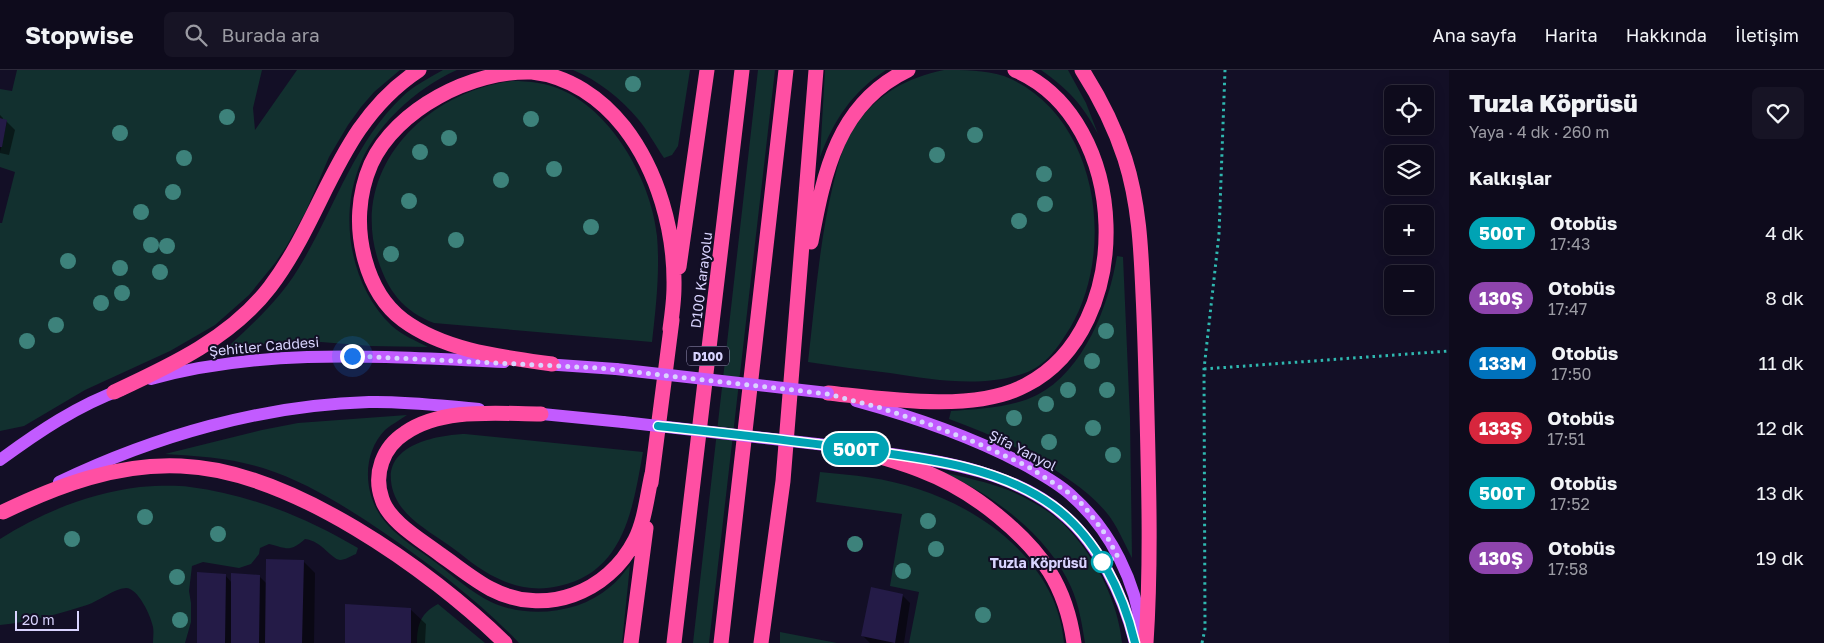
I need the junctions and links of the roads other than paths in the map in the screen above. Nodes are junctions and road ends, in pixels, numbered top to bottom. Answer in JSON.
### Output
{"nodes":[{"id":1,"x":419,"y":70,"type":"edge"},
{"id":2,"x":707,"y":70,"type":"edge"},
{"id":3,"x":742,"y":70,"type":"edge"},
{"id":4,"x":786,"y":70,"type":"edge"},
{"id":5,"x":908,"y":70,"type":"edge"},
{"id":6,"x":1015,"y":70,"type":"edge"},
{"id":7,"x":1082,"y":70,"type":"edge"},
{"id":8,"x":816,"y":74,"type":"edge"},
{"id":9,"x":797,"y":320,"type":"junction"},
{"id":10,"x":670,"y":329,"type":"junction"},
{"id":11,"x":552,"y":364,"type":"junction"},
{"id":12,"x":616,"y":369,"type":"joint"},
{"id":13,"x":114,"y":392,"type":"junction"},
{"id":14,"x":828,"y":394,"type":"junction"},
{"id":15,"x":541,"y":414,"type":"junction"},
{"id":16,"x":844,"y":447,"type":"junction"},
{"id":17,"x":0,"y":460,"type":"edge"},
{"id":18,"x":652,"y":474,"type":"junction"},
{"id":19,"x":1,"y":513,"type":"edge"},
{"id":20,"x":772,"y":560,"type":"junction"},
{"id":21,"x":505,"y":643,"type":"edge"},
{"id":22,"x":632,"y":643,"type":"edge"},
{"id":23,"x":674,"y":643,"type":"edge"},
{"id":24,"x":721,"y":643,"type":"edge"},
{"id":25,"x":761,"y":643,"type":"edge"},
{"id":26,"x":771,"y":643,"type":"edge"},
{"id":27,"x":1074,"y":643,"type":"edge"},
{"id":28,"x":1135,"y":643,"type":"edge"},
{"id":29,"x":1142,"y":643,"type":"edge"},
{"id":30,"x":1146,"y":643,"type":"edge"}],
"edges":[{"from":1,"to":13,"type":"highway"},
{"from":2,"to":10,"type":"highway","number":"D100"},
{"from":3,"to":23,"type":"highway","name":"D100 Karayolu","number":"D100"},
{"from":4,"to":24,"type":"highway"},
{"from":5,"to":9,"type":"highway"},
{"from":6,"to":14,"type":"highway"},
{"from":7,"to":30,"type":"highway"},
{"from":8,"to":9,"type":"highway"},
{"from":9,"to":20,"type":"highway"},
{"from":10,"to":11,"type":"highway"},
{"from":10,"to":18,"type":"highway","number":"D100"},
{"from":11,"to":12,"type":"main road","name":"Şehitler Caddesi"},
{"from":11,"to":13,"type":"main road","name":"Şehitler Caddesi"},
{"from":12,"to":14,"type":"main road","name":"Şifa Yanyol","bridge":true},
{"from":13,"to":17,"type":"main road","name":"Şehitler Caddesi"},
{"from":14,"to":29,"type":"main road","name":"Şifa Yanyol"},
{"from":15,"to":16,"type":"main road","bridge":true},
{"from":15,"to":18,"type":"highway"},
{"from":15,"to":19,"type":"main road"},
{"from":16,"to":27,"type":"highway"},
{"from":16,"to":28,"type":"main road"},
{"from":18,"to":22,"type":"highway"},
{"from":19,"to":21,"type":"highway"},
{"from":20,"to":25,"type":"highway"},
{"from":20,"to":26,"type":"highway"}]}
